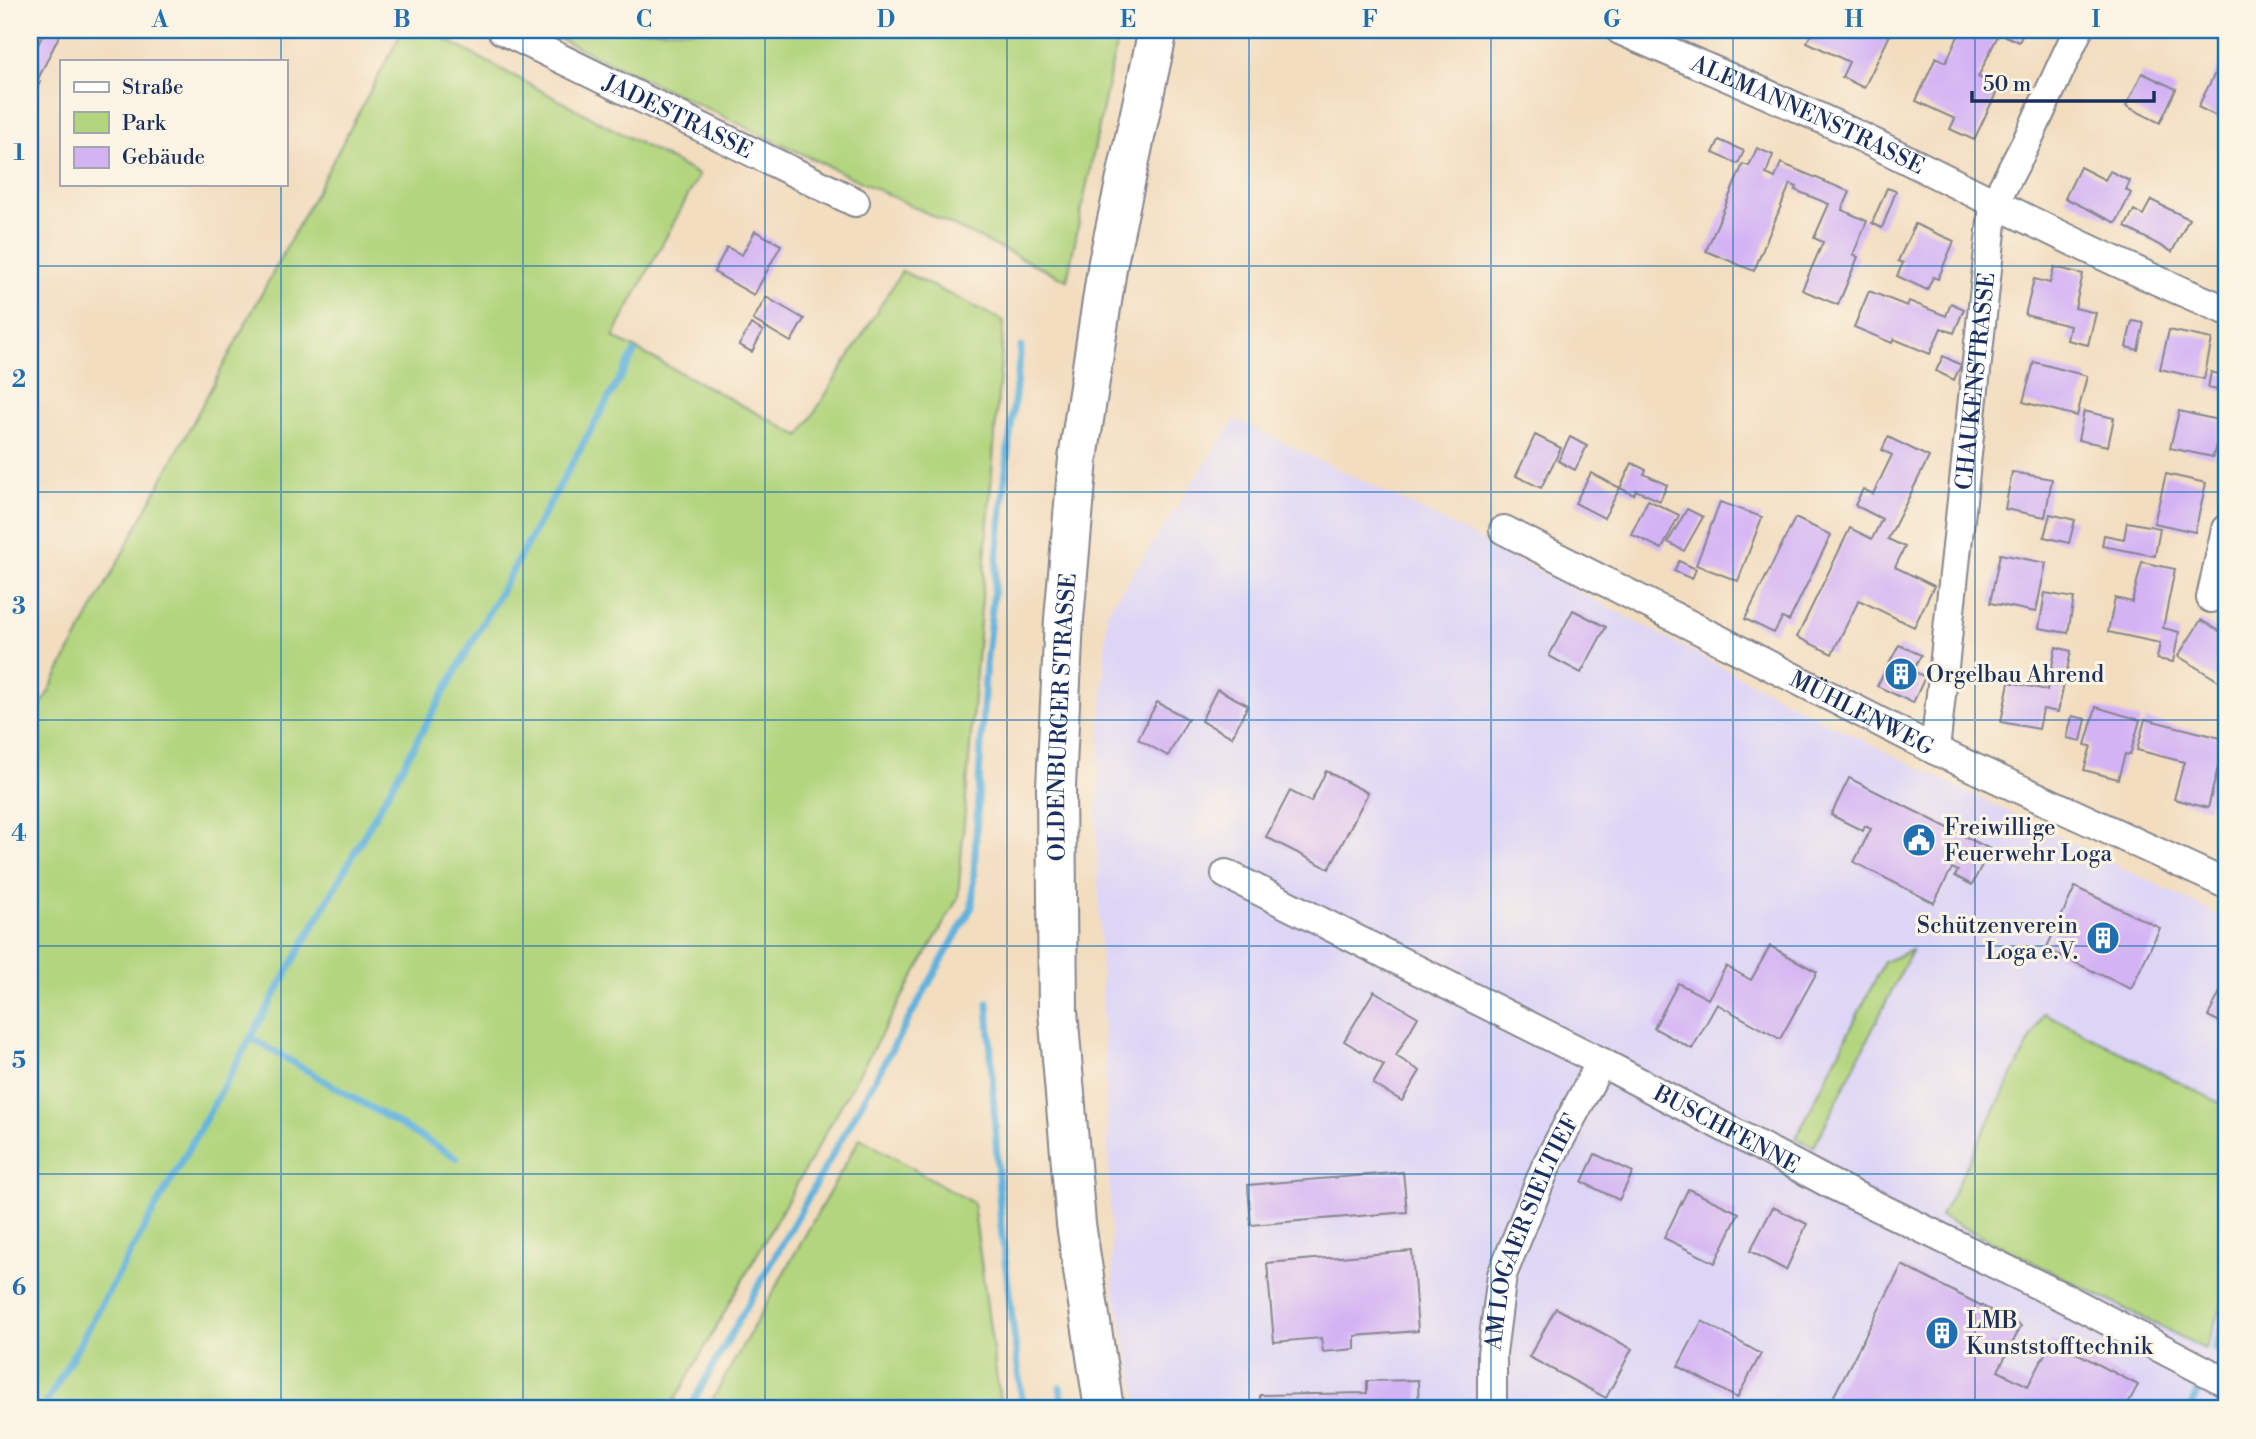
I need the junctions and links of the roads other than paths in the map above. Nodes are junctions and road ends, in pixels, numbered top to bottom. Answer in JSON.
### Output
{"nodes":[{"id":1,"x":502,"y":30,"type":"edge"},
{"id":2,"x":1158,"y":30,"type":"edge"},
{"id":3,"x":1620,"y":30,"type":"edge"},
{"id":4,"x":2078,"y":30,"type":"edge"},
{"id":5,"x":855,"y":202,"type":"dead end"},
{"id":6,"x":1994,"y":204,"type":"junction"},
{"id":7,"x":2226,"y":310,"type":"edge"},
{"id":8,"x":2226,"y":529,"type":"edge"},
{"id":9,"x":1504,"y":530,"type":"dead end"},
{"id":10,"x":2211,"y":598,"type":"dead end"},
{"id":11,"x":1935,"y":750,"type":"junction"},
{"id":12,"x":1226,"y":874,"type":"dead end"},
{"id":13,"x":2226,"y":884,"type":"edge"},
{"id":14,"x":1601,"y":1062,"type":"junction"},
{"id":15,"x":2226,"y":1382,"type":"edge"},
{"id":16,"x":1104,"y":1409,"type":"edge"},
{"id":17,"x":1492,"y":1409,"type":"edge"}],
"edges":[{"from":1,"to":5,"type":"street","name":"JADESTRASSE"},
{"from":2,"to":16,"type":"main road","name":"OLDENBURGER STRASSE"},
{"from":3,"to":6,"type":"street","name":"ALEMANNENSTRASSE"},
{"from":4,"to":6,"type":"street","name":"CHAUKENSTRASSE"},
{"from":6,"to":7,"type":"street","name":"ALEMANNENSTRASSE"},
{"from":6,"to":11,"type":"street","name":"CHAUKENSTRASSE"},
{"from":8,"to":10,"type":"street"},
{"from":9,"to":11,"type":"street","name":"MÜHLENWEG"},
{"from":11,"to":13,"type":"street","name":"MÜHLENWEG"},
{"from":12,"to":14,"type":"street","name":"BUSCHFENNE"},
{"from":14,"to":15,"type":"street","name":"BUSCHFENNE"},
{"from":14,"to":17,"type":"street","name":"AM LOGAER SIELTIEF"}]}
